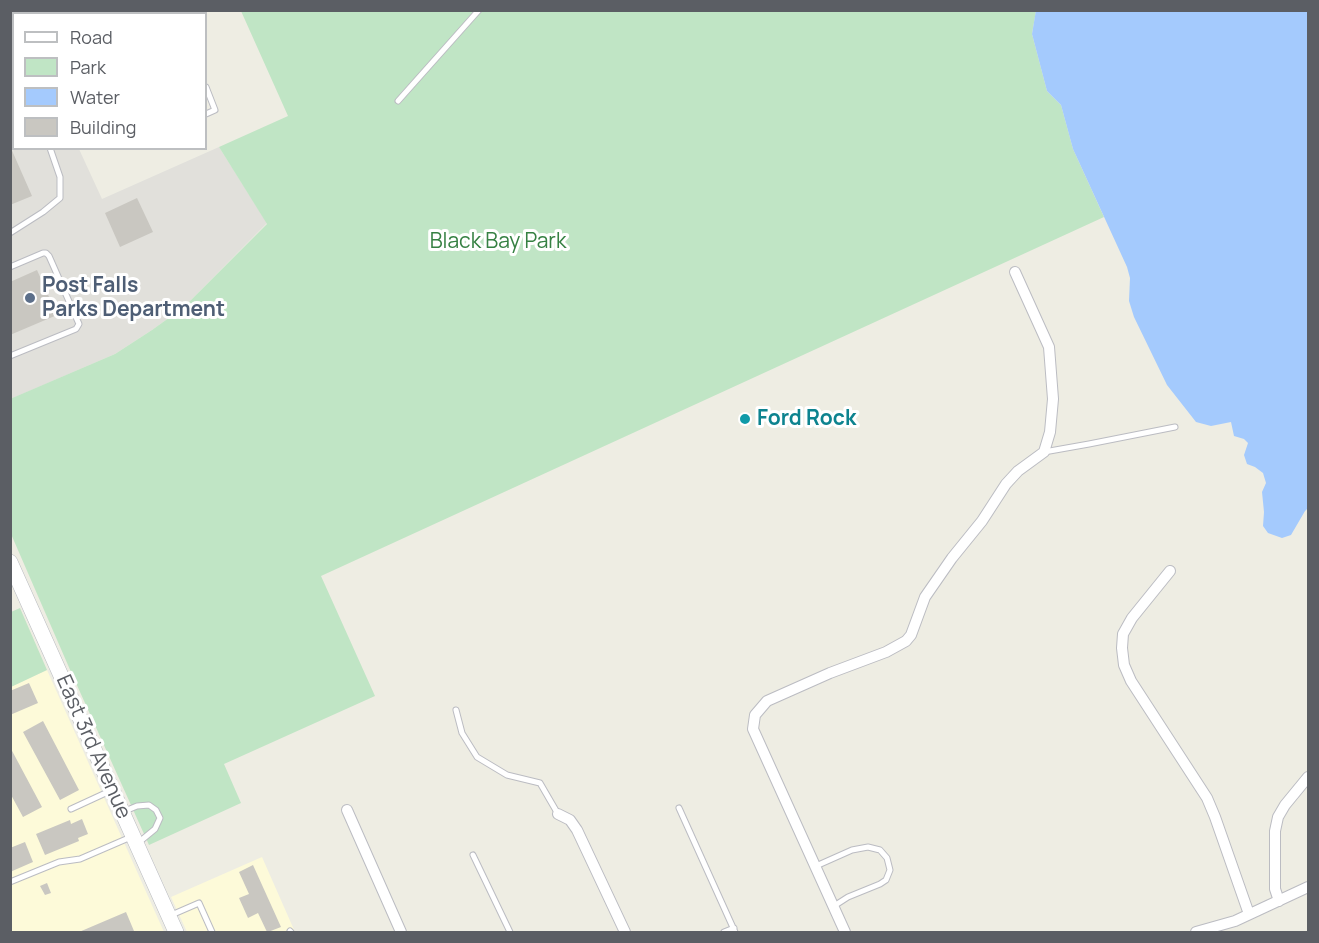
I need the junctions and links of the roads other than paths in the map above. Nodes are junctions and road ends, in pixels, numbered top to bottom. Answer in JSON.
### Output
{"nodes":[{"id":1,"x":479,"y":10,"type":"edge"},
{"id":2,"x":207,"y":90,"type":"edge"},
{"id":3,"x":398,"y":100,"type":"dead end"},
{"id":4,"x":207,"y":114,"type":"edge"},
{"id":5,"x":51,"y":150,"type":"edge"},
{"id":6,"x":10,"y":233,"type":"edge"},
{"id":7,"x":10,"y":267,"type":"edge"},
{"id":8,"x":1015,"y":272,"type":"dead end"},
{"id":9,"x":10,"y":356,"type":"edge"},
{"id":10,"x":1175,"y":426,"type":"dead end"},
{"id":11,"x":1044,"y":452,"type":"junction"},
{"id":12,"x":10,"y":562,"type":"edge"},
{"id":13,"x":1170,"y":571,"type":"dead end"},
{"id":14,"x":456,"y":710,"type":"dead end"},
{"id":15,"x":1308,"y":777,"type":"edge"},
{"id":16,"x":112,"y":790,"type":"junction"},
{"id":17,"x":679,"y":808,"type":"dead end"},
{"id":18,"x":71,"y":809,"type":"dead end"},
{"id":19,"x":347,"y":810,"type":"dead end"},
{"id":20,"x":122,"y":812,"type":"junction"},
{"id":21,"x":558,"y":814,"type":"joint"},
{"id":22,"x":135,"y":840,"type":"junction"},
{"id":23,"x":473,"y":855,"type":"dead end"},
{"id":24,"x":816,"y":866,"type":"junction"},
{"id":25,"x":10,"y":882,"type":"edge"},
{"id":26,"x":1308,"y":887,"type":"edge"},
{"id":27,"x":1279,"y":901,"type":"junction"},
{"id":28,"x":834,"y":906,"type":"junction"},
{"id":29,"x":1249,"y":914,"type":"junction"},
{"id":30,"x":169,"y":916,"type":"junction"},
{"id":31,"x":734,"y":930,"type":"edge"},
{"id":32,"x":176,"y":933,"type":"edge"},
{"id":33,"x":212,"y":933,"type":"edge"},
{"id":34,"x":401,"y":933,"type":"edge"},
{"id":35,"x":510,"y":933,"type":"edge"},
{"id":36,"x":625,"y":933,"type":"edge"},
{"id":37,"x":724,"y":933,"type":"edge"},
{"id":38,"x":845,"y":933,"type":"edge"},
{"id":39,"x":1196,"y":933,"type":"edge"}],
"edges":[{"from":1,"to":3,"type":"lane"},
{"from":2,"to":4,"type":"lane"},
{"from":5,"to":6,"type":"lane"},
{"from":7,"to":9,"type":"lane"},
{"from":8,"to":11,"type":"street"},
{"from":10,"to":11,"type":"lane"},
{"from":11,"to":24,"type":"street"},
{"from":12,"to":16,"type":"street","name":"East 3rd Avenue"},
{"from":13,"to":29,"type":"street"},
{"from":14,"to":21,"type":"lane"},
{"from":15,"to":27,"type":"street"},
{"from":16,"to":18,"type":"lane"},
{"from":16,"to":20,"type":"street","name":"East 3rd Avenue"},
{"from":17,"to":31,"type":"lane"},
{"from":19,"to":34,"type":"street"},
{"from":20,"to":22,"type":"street","name":"East 3rd Avenue"},
{"from":20,"to":22,"type":"lane"},
{"from":21,"to":36,"type":"street"},
{"from":22,"to":25,"type":"lane"},
{"from":22,"to":30,"type":"street","name":"East 3rd Avenue"},
{"from":23,"to":35,"type":"lane"},
{"from":24,"to":28,"type":"street"},
{"from":24,"to":28,"type":"lane"},
{"from":26,"to":27,"type":"street"},
{"from":27,"to":29,"type":"street"},
{"from":28,"to":38,"type":"street"},
{"from":29,"to":39,"type":"street"},
{"from":30,"to":32,"type":"street","name":"East 3rd Avenue"},
{"from":30,"to":33,"type":"lane"},
{"from":31,"to":37,"type":"lane"}]}
